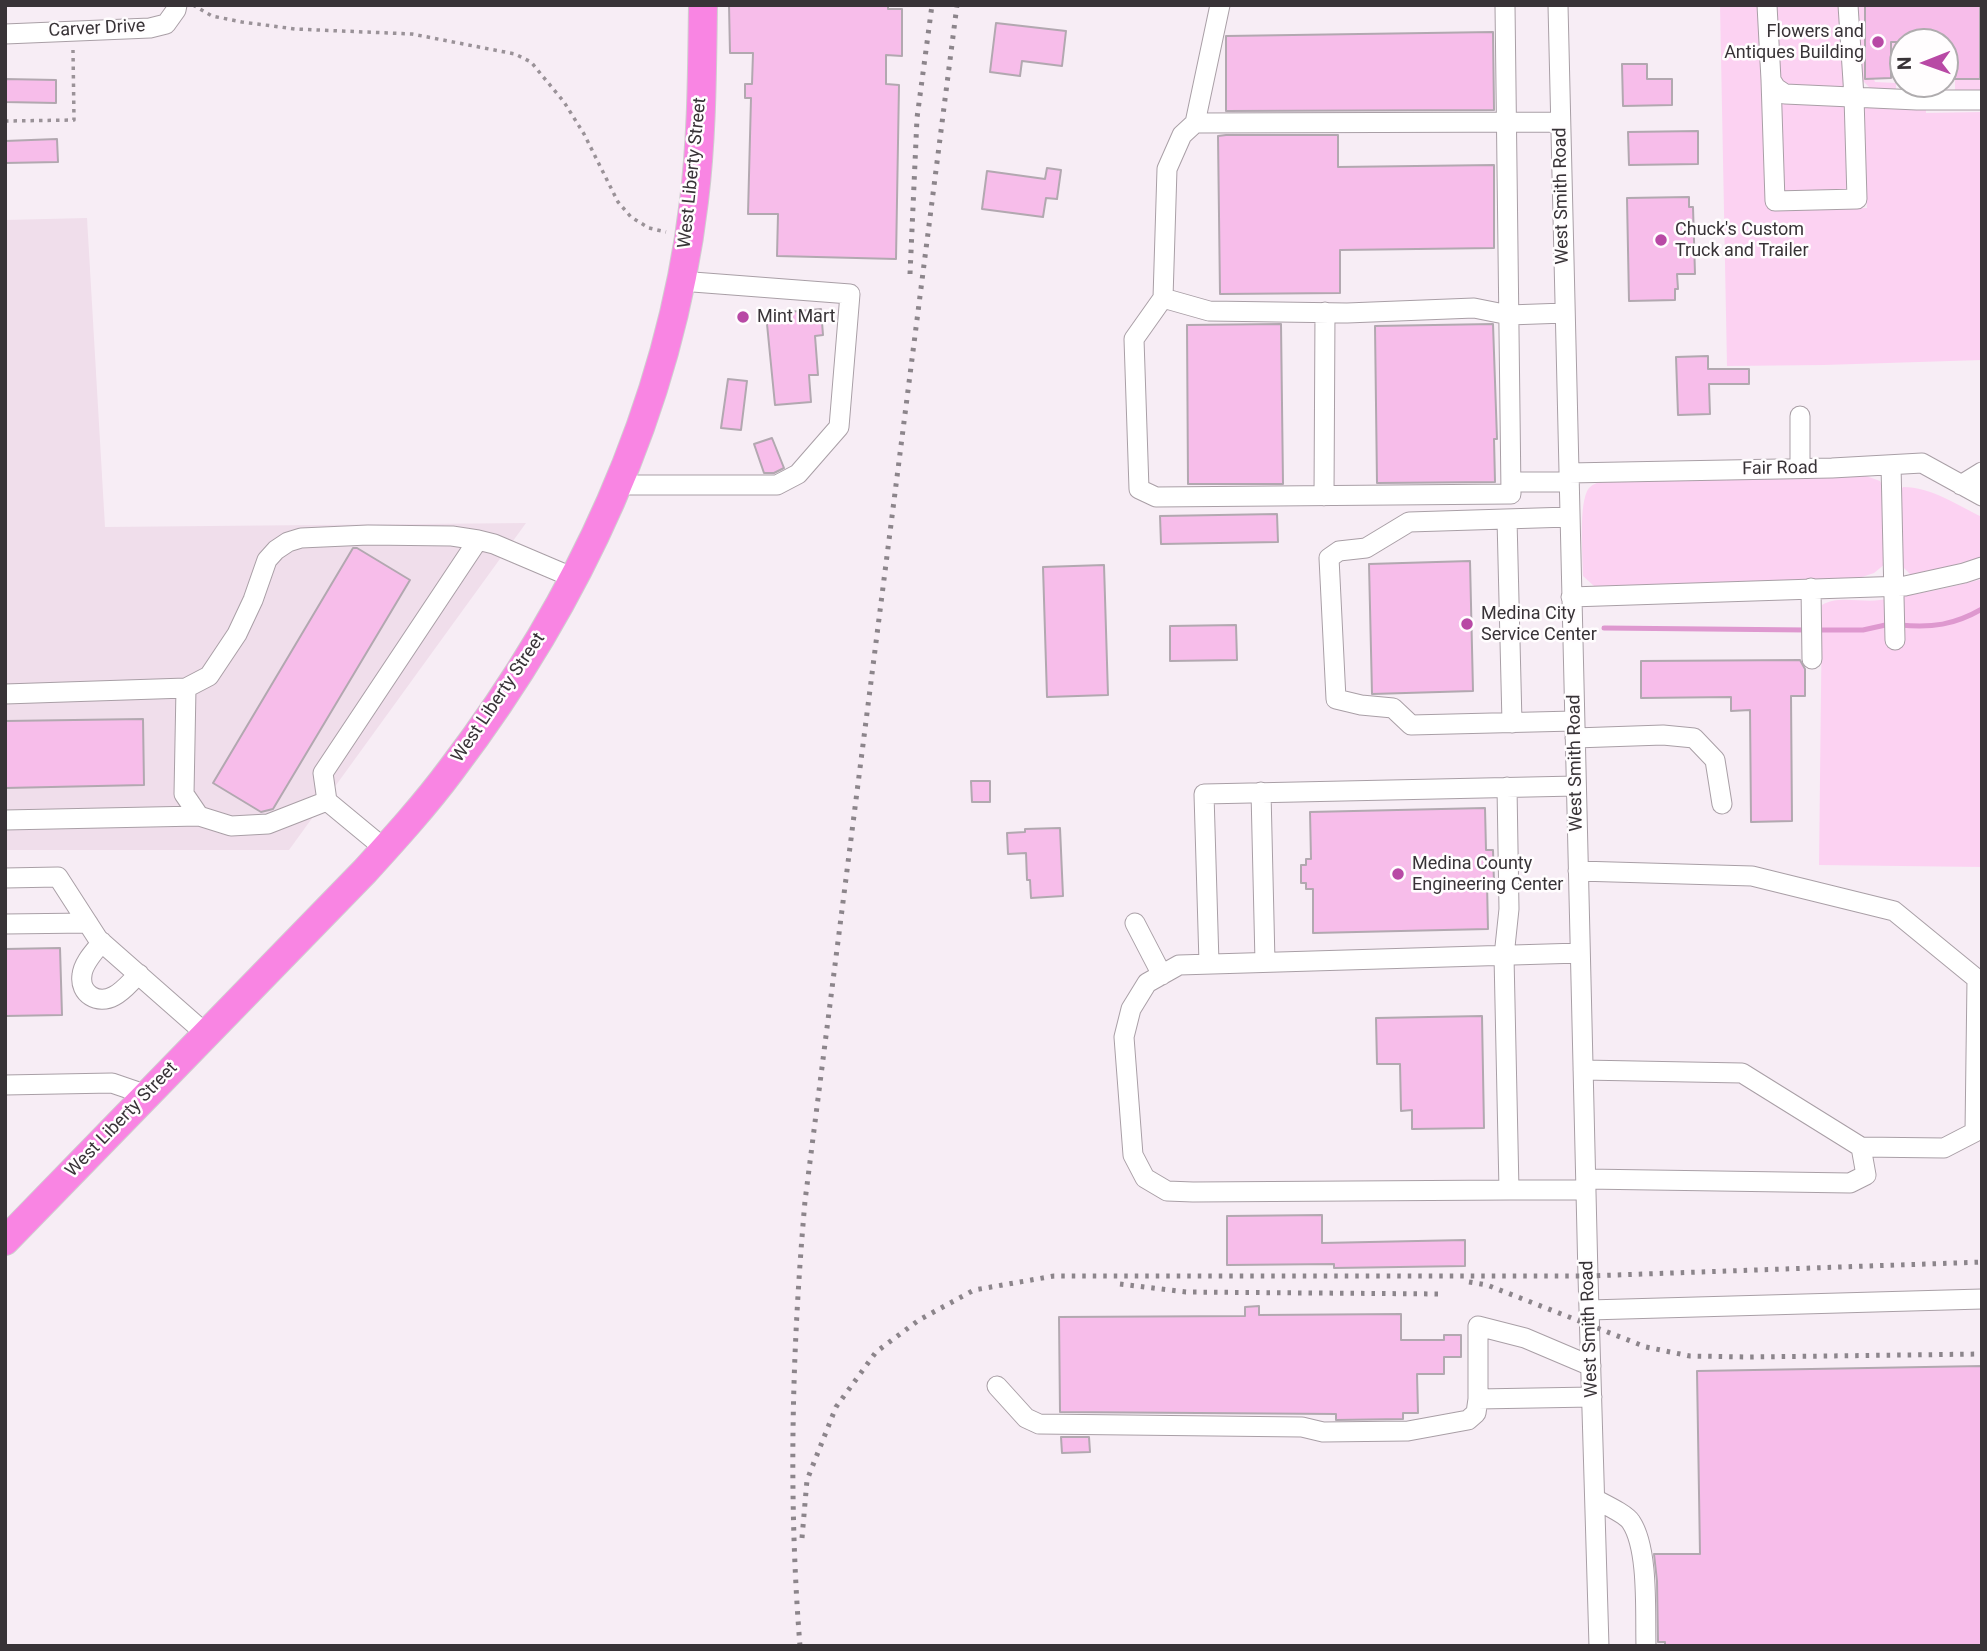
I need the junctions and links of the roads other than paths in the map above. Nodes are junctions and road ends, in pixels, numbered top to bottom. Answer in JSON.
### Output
{"nodes":[{"id":1,"x":177,"y":5,"type":"edge"},
{"id":2,"x":703,"y":5,"type":"edge"},
{"id":3,"x":1220,"y":5,"type":"edge"},
{"id":4,"x":1505,"y":5,"type":"edge"},
{"id":5,"x":1558,"y":5,"type":"edge"},
{"id":6,"x":1767,"y":5,"type":"edge"},
{"id":7,"x":1848,"y":5,"type":"edge"},
{"id":8,"x":5,"y":34,"type":"edge"},
{"id":9,"x":1771,"y":80,"type":"junction"},
{"id":10,"x":1889,"y":95,"type":"edge"},
{"id":11,"x":1959,"y":95,"type":"edge"},
{"id":12,"x":1854,"y":97,"type":"junction"},
{"id":13,"x":1982,"y":100,"type":"edge"},
{"id":14,"x":1560,"y":122,"type":"junction"},
{"id":15,"x":1195,"y":123,"type":"junction"},
{"id":16,"x":1507,"y":123,"type":"junction"},
{"id":17,"x":680,"y":281,"type":"junction"},
{"id":18,"x":1163,"y":298,"type":"junction"},
{"id":19,"x":1325,"y":312,"type":"junction"},
{"id":20,"x":1565,"y":313,"type":"junction"},
{"id":21,"x":1509,"y":315,"type":"junction"},
{"id":22,"x":1800,"y":416,"type":"dead end"},
{"id":23,"x":1891,"y":465,"type":"junction"},
{"id":24,"x":1800,"y":468,"type":"junction"},
{"id":25,"x":1982,"y":472,"type":"edge"},
{"id":26,"x":1569,"y":477,"type":"junction"},
{"id":27,"x":1511,"y":482,"type":"junction"},
{"id":28,"x":618,"y":485,"type":"junction"},
{"id":29,"x":1961,"y":485,"type":"junction"},
{"id":30,"x":1324,"y":496,"type":"junction"},
{"id":31,"x":1982,"y":496,"type":"edge"},
{"id":32,"x":1569,"y":517,"type":"junction"},
{"id":33,"x":1507,"y":519,"type":"junction"},
{"id":34,"x":478,"y":540,"type":"junction"},
{"id":35,"x":1982,"y":567,"type":"edge"},
{"id":36,"x":574,"y":578,"type":"junction"},
{"id":37,"x":1894,"y":587,"type":"junction"},
{"id":38,"x":1811,"y":589,"type":"junction"},
{"id":39,"x":1571,"y":597,"type":"junction"},
{"id":40,"x":1895,"y":640,"type":"dead end"},
{"id":41,"x":1812,"y":659,"type":"dead end"},
{"id":42,"x":186,"y":688,"type":"junction"},
{"id":43,"x":5,"y":694,"type":"edge"},
{"id":44,"x":1512,"y":723,"type":"junction"},
{"id":45,"x":1575,"y":730,"type":"junction"},
{"id":46,"x":1576,"y":786,"type":"junction"},
{"id":47,"x":1507,"y":787,"type":"junction"},
{"id":48,"x":1261,"y":792,"type":"junction"},
{"id":49,"x":327,"y":801,"type":"junction"},
{"id":50,"x":1722,"y":804,"type":"dead end"},
{"id":51,"x":199,"y":816,"type":"junction"},
{"id":52,"x":5,"y":820,"type":"edge"},
{"id":53,"x":385,"y":849,"type":"junction"},
{"id":54,"x":1578,"y":871,"type":"junction"},
{"id":55,"x":5,"y":878,"type":"edge"},
{"id":56,"x":88,"y":923,"type":"junction"},
{"id":57,"x":1135,"y":923,"type":"dead end"},
{"id":58,"x":5,"y":925,"type":"edge"},
{"id":59,"x":102,"y":942,"type":"junction"},
{"id":60,"x":1580,"y":953,"type":"junction"},
{"id":61,"x":1504,"y":956,"type":"junction"},
{"id":62,"x":1265,"y":961,"type":"junction"},
{"id":63,"x":1209,"y":963,"type":"junction"},
{"id":64,"x":139,"y":974,"type":"junction"},
{"id":65,"x":1162,"y":975,"type":"junction"},
{"id":66,"x":206,"y":1034,"type":"junction"},
{"id":67,"x":1583,"y":1070,"type":"junction"},
{"id":68,"x":5,"y":1085,"type":"edge"},
{"id":69,"x":147,"y":1095,"type":"junction"},
{"id":70,"x":1861,"y":1147,"type":"junction"},
{"id":71,"x":1586,"y":1184,"type":"junction"},
{"id":72,"x":1508,"y":1190,"type":"junction"},
{"id":73,"x":5,"y":1241,"type":"edge"},
{"id":74,"x":1982,"y":1299,"type":"edge"},
{"id":75,"x":1589,"y":1310,"type":"junction"},
{"id":76,"x":1591,"y":1366,"type":"junction"},
{"id":77,"x":997,"y":1386,"type":"dead end"},
{"id":78,"x":1592,"y":1397,"type":"junction"},
{"id":79,"x":1478,"y":1399,"type":"junction"},
{"id":80,"x":1595,"y":1499,"type":"junction"},
{"id":81,"x":1599,"y":1646,"type":"edge"},
{"id":82,"x":1646,"y":1646,"type":"edge"}],
"edges":[{"from":1,"to":8,"type":"street","name":"Carver Drive"},
{"from":2,"to":17,"type":"highway","name":"West Liberty Street"},
{"from":3,"to":15,"type":"street"},
{"from":4,"to":16,"type":"street"},
{"from":5,"to":14,"type":"street","name":"West Smith Road"},
{"from":6,"to":9,"type":"street"},
{"from":7,"to":12,"type":"street"},
{"from":9,"to":12,"type":"street"},
{"from":9,"to":12,"type":"street"},
{"from":10,"to":12,"type":"street"},
{"from":11,"to":13,"type":"street"},
{"from":14,"to":16,"type":"street"},
{"from":14,"to":20,"type":"street","name":"West Smith Road"},
{"from":15,"to":16,"type":"street"},
{"from":15,"to":18,"type":"street"},
{"from":16,"to":21,"type":"street"},
{"from":17,"to":28,"type":"highway","name":"West Liberty Street"},
{"from":17,"to":28,"type":"street"},
{"from":18,"to":19,"type":"street"},
{"from":18,"to":30,"type":"street"},
{"from":19,"to":21,"type":"street"},
{"from":19,"to":30,"type":"street"},
{"from":20,"to":21,"type":"street"},
{"from":20,"to":26,"type":"street","name":"West Smith Road"},
{"from":21,"to":27,"type":"street"},
{"from":22,"to":24,"type":"street"},
{"from":23,"to":24,"type":"street","name":"Fair Road"},
{"from":23,"to":29,"type":"street","name":"Fair Road"},
{"from":23,"to":37,"type":"street"},
{"from":24,"to":26,"type":"street","name":"Fair Road"},
{"from":25,"to":29,"type":"street"},
{"from":26,"to":27,"type":"street","name":"Fair Road"},
{"from":26,"to":32,"type":"street","name":"West Smith Road"},
{"from":27,"to":30,"type":"street"},
{"from":28,"to":36,"type":"highway","name":"West Liberty Street"},
{"from":29,"to":31,"type":"street","name":"Fair Road"},
{"from":32,"to":33,"type":"street"},
{"from":32,"to":39,"type":"street","name":"West Smith Road"},
{"from":33,"to":44,"type":"street"},
{"from":33,"to":44,"type":"street"},
{"from":34,"to":36,"type":"street"},
{"from":34,"to":42,"type":"street"},
{"from":34,"to":49,"type":"street"},
{"from":35,"to":37,"type":"street"},
{"from":36,"to":53,"type":"highway","name":"West Liberty Street"},
{"from":37,"to":38,"type":"street"},
{"from":37,"to":40,"type":"street"},
{"from":38,"to":39,"type":"street"},
{"from":38,"to":41,"type":"street"},
{"from":39,"to":45,"type":"street","name":"West Smith Road"},
{"from":42,"to":43,"type":"street"},
{"from":42,"to":51,"type":"street"},
{"from":44,"to":45,"type":"street"},
{"from":45,"to":46,"type":"street","name":"West Smith Road"},
{"from":45,"to":50,"type":"street"},
{"from":46,"to":47,"type":"street"},
{"from":46,"to":54,"type":"street","name":"West Smith Road"},
{"from":47,"to":48,"type":"street"},
{"from":47,"to":61,"type":"street"},
{"from":48,"to":62,"type":"street"},
{"from":48,"to":63,"type":"street"},
{"from":49,"to":51,"type":"street"},
{"from":49,"to":53,"type":"street"},
{"from":51,"to":52,"type":"street"},
{"from":53,"to":66,"type":"highway","name":"West Liberty Street"},
{"from":54,"to":60,"type":"street","name":"West Smith Road"},
{"from":54,"to":70,"type":"street"},
{"from":55,"to":56,"type":"street"},
{"from":56,"to":58,"type":"street"},
{"from":56,"to":59,"type":"street"},
{"from":57,"to":65,"type":"street"},
{"from":59,"to":64,"type":"street"},
{"from":59,"to":64,"type":"street"},
{"from":60,"to":61,"type":"street"},
{"from":60,"to":67,"type":"street","name":"West Smith Road"},
{"from":61,"to":62,"type":"street"},
{"from":61,"to":72,"type":"street"},
{"from":62,"to":63,"type":"street"},
{"from":63,"to":65,"type":"street"},
{"from":64,"to":66,"type":"street"},
{"from":65,"to":72,"type":"street"},
{"from":66,"to":69,"type":"highway","name":"West Liberty Street"},
{"from":67,"to":70,"type":"street"},
{"from":67,"to":71,"type":"street","name":"West Smith Road"},
{"from":68,"to":69,"type":"street"},
{"from":69,"to":73,"type":"highway","name":"West Liberty Street"},
{"from":70,"to":71,"type":"street"},
{"from":71,"to":72,"type":"street"},
{"from":71,"to":75,"type":"street","name":"West Smith Road"},
{"from":74,"to":75,"type":"street"},
{"from":75,"to":76,"type":"street","name":"West Smith Road"},
{"from":76,"to":78,"type":"street","name":"West Smith Road"},
{"from":76,"to":79,"type":"street"},
{"from":77,"to":79,"type":"street"},
{"from":78,"to":79,"type":"street"},
{"from":78,"to":80,"type":"street","name":"West Smith Road"},
{"from":80,"to":81,"type":"street","name":"West Smith Road"},
{"from":80,"to":82,"type":"street"}]}
